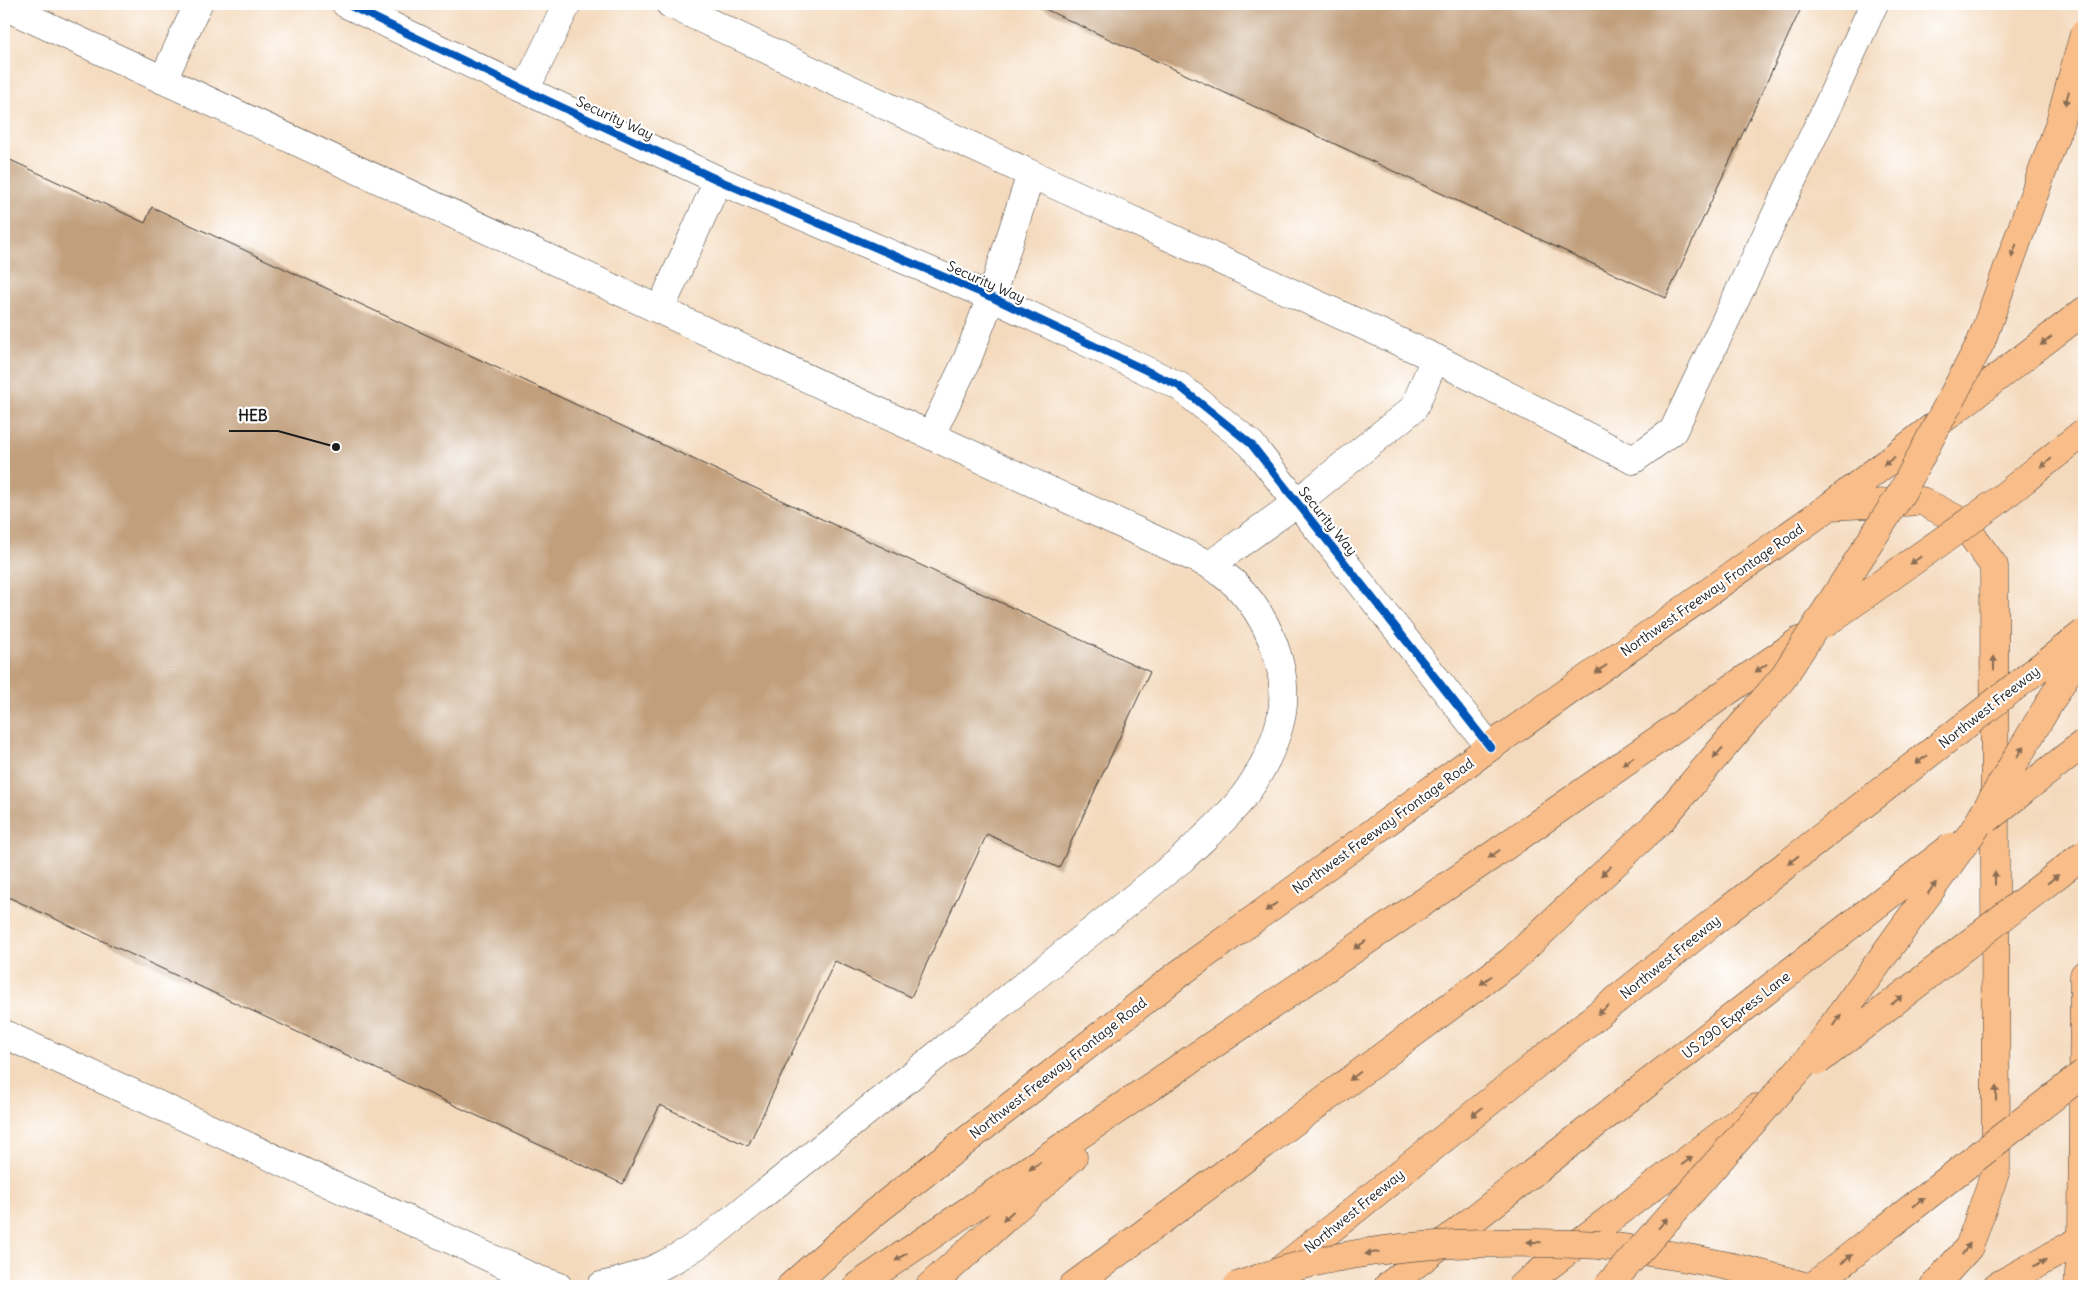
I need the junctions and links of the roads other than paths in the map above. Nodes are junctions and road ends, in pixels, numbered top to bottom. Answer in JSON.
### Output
{"nodes":[{"id":1,"x":198,"y":4,"type":"edge"},
{"id":2,"x":346,"y":4,"type":"edge"},
{"id":3,"x":567,"y":4,"type":"edge"},
{"id":4,"x":670,"y":4,"type":"edge"},
{"id":5,"x":1874,"y":4,"type":"edge"},
{"id":6,"x":4,"y":6,"type":"edge"},
{"id":7,"x":2084,"y":34,"type":"edge"},
{"id":8,"x":164,"y":80,"type":"junction"},
{"id":9,"x":525,"y":90,"type":"junction"},
{"id":10,"x":1031,"y":174,"type":"junction"},
{"id":11,"x":718,"y":180,"type":"junction"},
{"id":12,"x":991,"y":297,"type":"junction"},
{"id":13,"x":660,"y":310,"type":"junction"},
{"id":14,"x":2084,"y":311,"type":"edge"},
{"id":15,"x":1435,"y":358,"type":"junction"},
{"id":16,"x":2084,"y":432,"type":"edge"},
{"id":17,"x":931,"y":435,"type":"junction"},
{"id":18,"x":1298,"y":502,"type":"junction"},
{"id":19,"x":1830,"y":506,"type":"junction"},
{"id":20,"x":1210,"y":565,"type":"junction"},
{"id":21,"x":2084,"y":633,"type":"edge"},
{"id":22,"x":2084,"y":645,"type":"edge"},
{"id":23,"x":2084,"y":743,"type":"edge"},
{"id":24,"x":1490,"y":747,"type":"junction"},
{"id":25,"x":2084,"y":854,"type":"edge"},
{"id":26,"x":2084,"y":975,"type":"edge"},
{"id":27,"x":4,"y":1034,"type":"edge"},
{"id":28,"x":2084,"y":1073,"type":"edge"},
{"id":29,"x":1148,"y":1090,"type":"junction"},
{"id":30,"x":2083,"y":1239,"type":"edge"},
{"id":31,"x":655,"y":1279,"type":"edge"},
{"id":32,"x":558,"y":1286,"type":"edge"},
{"id":33,"x":601,"y":1286,"type":"edge"},
{"id":34,"x":791,"y":1286,"type":"edge"},
{"id":35,"x":858,"y":1286,"type":"edge"},
{"id":36,"x":930,"y":1286,"type":"edge"},
{"id":37,"x":1073,"y":1286,"type":"edge"},
{"id":38,"x":1237,"y":1286,"type":"edge"},
{"id":39,"x":1260,"y":1286,"type":"edge"},
{"id":40,"x":1388,"y":1286,"type":"edge"},
{"id":41,"x":1522,"y":1286,"type":"edge"},
{"id":42,"x":1608,"y":1286,"type":"edge"},
{"id":43,"x":1804,"y":1286,"type":"edge"},
{"id":44,"x":1812,"y":1286,"type":"edge"},
{"id":45,"x":1934,"y":1286,"type":"edge"},
{"id":46,"x":1997,"y":1286,"type":"edge"},
{"id":47,"x":2078,"y":1286,"type":"edge"}],
"edges":[{"from":1,"to":8,"type":"street"},
{"from":2,"to":9,"type":"street","name":"Security Way"},
{"from":3,"to":9,"type":"street"},
{"from":4,"to":10,"type":"street"},
{"from":5,"to":15,"type":"street"},
{"from":6,"to":8,"type":"street"},
{"from":7,"to":37,"type":"main road","one_way":true,"bridge":true},
{"from":8,"to":13,"type":"street"},
{"from":9,"to":11,"type":"street","name":"Security Way"},
{"from":10,"to":12,"type":"street"},
{"from":10,"to":15,"type":"street"},
{"from":11,"to":12,"type":"street","name":"Security Way"},
{"from":11,"to":13,"type":"street"},
{"from":12,"to":17,"type":"street"},
{"from":12,"to":18,"type":"street","name":"Security Way"},
{"from":13,"to":17,"type":"street"},
{"from":14,"to":19,"type":"main road","name":"Northwest Freeway Frontage Road","one_way":true},
{"from":15,"to":18,"type":"street"},
{"from":16,"to":29,"type":"main road","one_way":true,"bridge":true},
{"from":17,"to":20,"type":"street"},
{"from":18,"to":20,"type":"street"},
{"from":18,"to":24,"type":"street","name":"Security Way"},
{"from":19,"to":24,"type":"main road","name":"Northwest Freeway Frontage Road","one_way":true},
{"from":45,"to":19,"type":"main road","one_way":true},
{"from":20,"to":31,"type":"street"},
{"from":21,"to":39,"type":"main road","name":"Northwest Freeway","one_way":true,"bridge":true},
{"from":42,"to":22,"type":"main road","one_way":true,"bridge":true},
{"from":23,"to":40,"type":"main road","name":"US 290 Express Lane","bridge":true},
{"from":24,"to":34,"type":"main road","name":"Northwest Freeway Frontage Road","one_way":true},
{"from":41,"to":25,"type":"main road","one_way":true,"bridge":true},
{"from":26,"to":30,"type":"main road"},
{"from":27,"to":32,"type":"street"},
{"from":44,"to":28,"type":"main road","one_way":true,"bridge":true},
{"from":29,"to":35,"type":"main road","one_way":true},
{"from":29,"to":36,"type":"main road","one_way":true},
{"from":46,"to":30,"type":"main road","one_way":true},
{"from":30,"to":47,"type":"main road"},
{"from":31,"to":33,"type":"street"},
{"from":43,"to":38,"type":"main road","one_way":true,"bridge":true}]}
